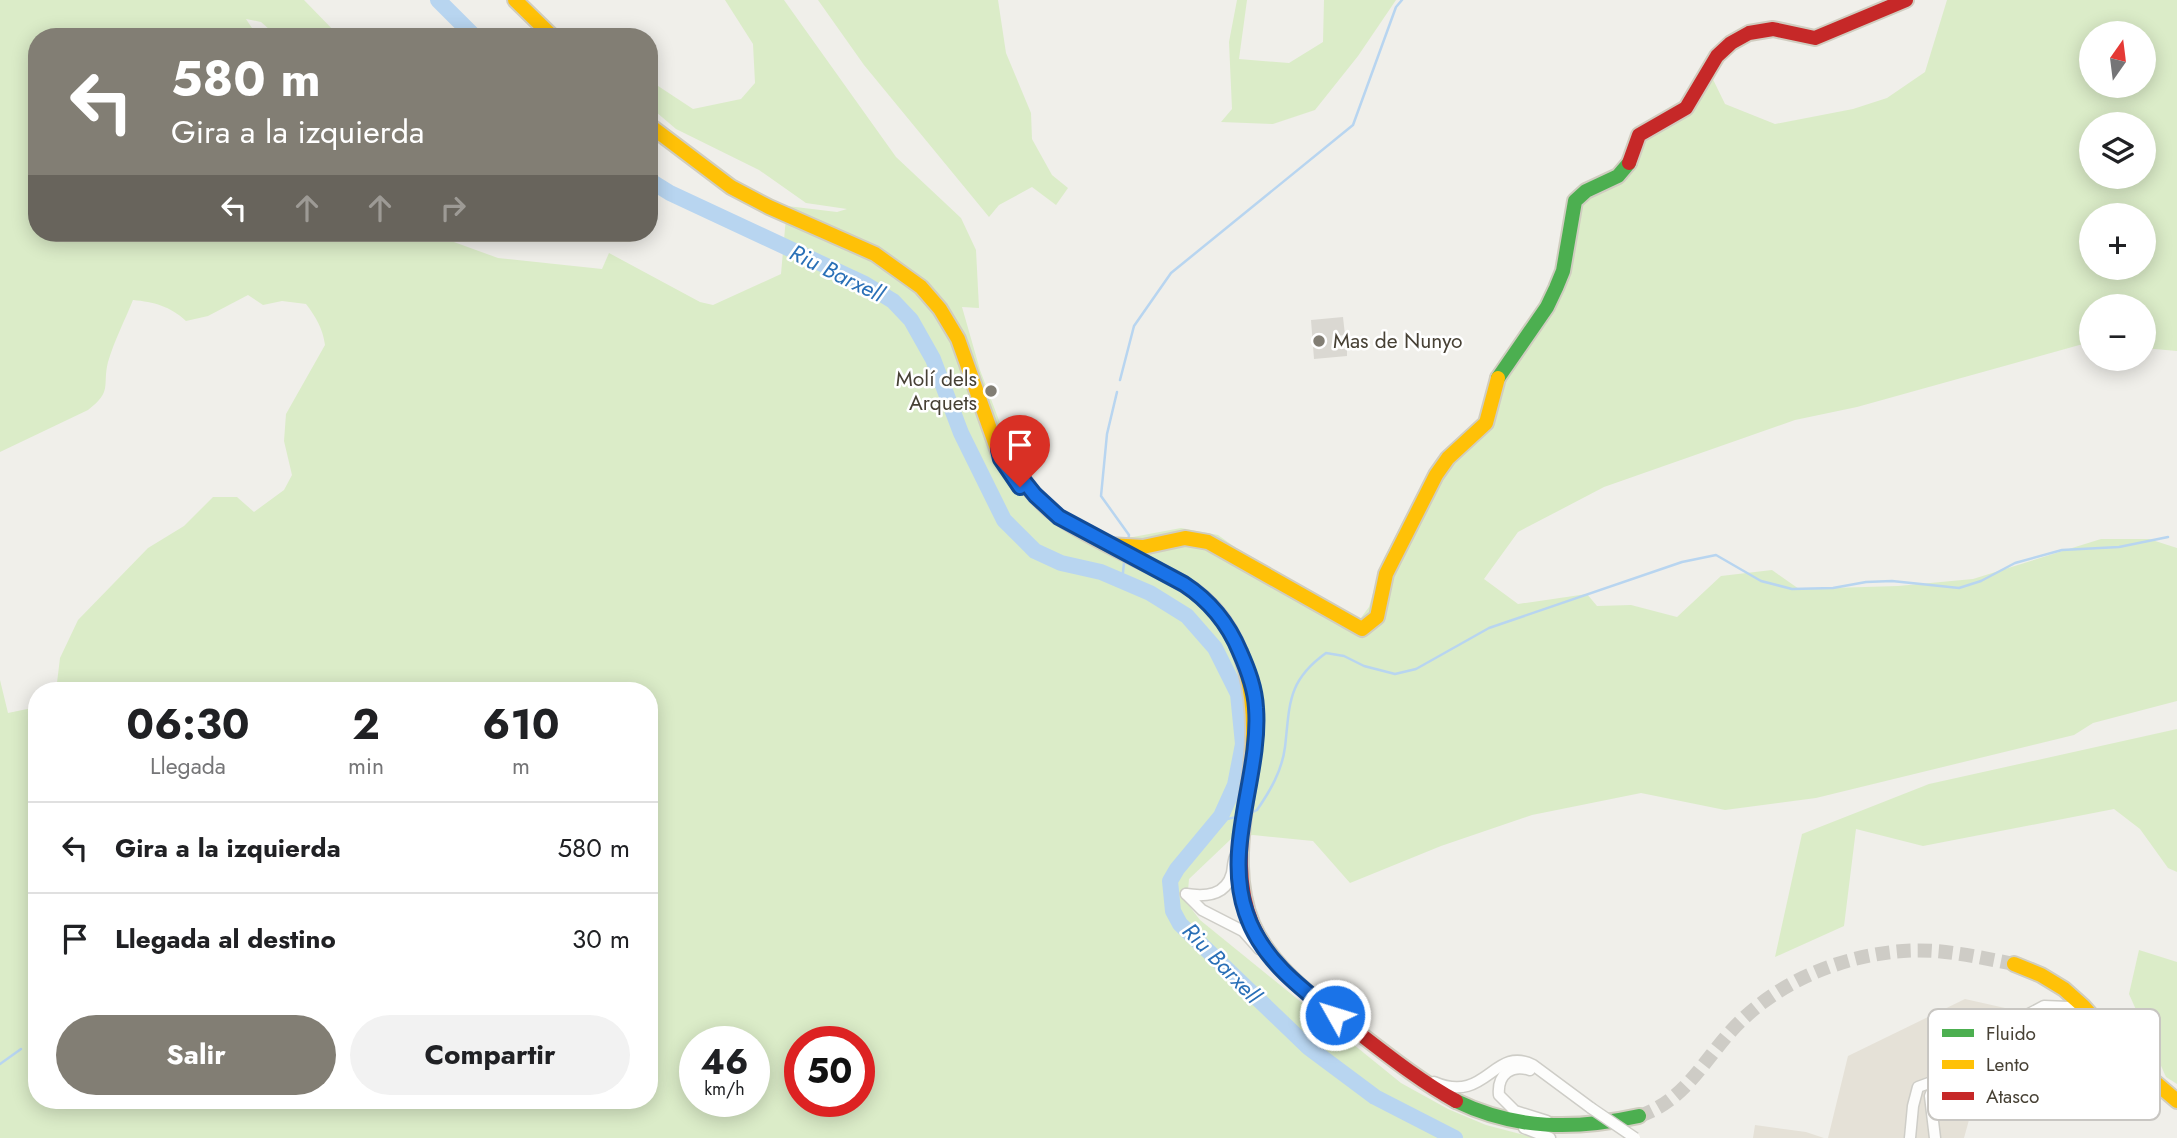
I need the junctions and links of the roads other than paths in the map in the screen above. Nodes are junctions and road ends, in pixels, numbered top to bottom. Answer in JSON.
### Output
{"nodes":[{"id":1,"x":515,"y":0,"type":"edge"},
{"id":2,"x":1906,"y":0,"type":"edge"},
{"id":3,"x":544,"y":28,"type":"edge"},
{"id":4,"x":658,"y":132,"type":"edge"},
{"id":5,"x":1108,"y":550,"type":"junction"},
{"id":6,"x":1149,"y":556,"type":"junction"},
{"id":7,"x":1173,"y":587,"type":"junction"},
{"id":8,"x":1231,"y":634,"type":"junction"},
{"id":9,"x":1241,"y":847,"type":"junction"},
{"id":10,"x":1210,"y":896,"type":"junction"},
{"id":11,"x":1202,"y":911,"type":"junction"},
{"id":12,"x":1272,"y":960,"type":"junction"},
{"id":13,"x":2014,"y":964,"type":"tunnel mouth"},
{"id":14,"x":2036,"y":1009,"type":"edge"},
{"id":15,"x":2071,"y":1009,"type":"edge"},
{"id":16,"x":2087,"y":1009,"type":"edge"},
{"id":17,"x":1394,"y":1060,"type":"junction"},
{"id":18,"x":1544,"y":1075,"type":"junction"},
{"id":19,"x":1928,"y":1084,"type":"edge"},
{"id":20,"x":2160,"y":1089,"type":"edge"},
{"id":21,"x":2177,"y":1101,"type":"edge"},
{"id":22,"x":1639,"y":1116,"type":"tunnel mouth"},
{"id":23,"x":1494,"y":1117,"type":"junction"},
{"id":24,"x":1933,"y":1120,"type":"edge"},
{"id":25,"x":1573,"y":1126,"type":"junction"},
{"id":26,"x":1550,"y":1138,"type":"edge"},
{"id":27,"x":1635,"y":1138,"type":"edge"},
{"id":28,"x":1910,"y":1138,"type":"edge"},
{"id":29,"x":1935,"y":1138,"type":"edge"}],
"edges":[{"from":1,"to":3,"type":"main road"},
{"from":2,"to":6,"type":"main road"},
{"from":4,"to":5,"type":"main road"},
{"from":5,"to":6,"type":"main road"},
{"from":5,"to":7,"type":"main road"},
{"from":6,"to":7,"type":"main road"},
{"from":6,"to":8,"type":"main road"},
{"from":7,"to":8,"type":"main road"},
{"from":8,"to":9,"type":"main road"},
{"from":9,"to":10,"type":"street"},
{"from":9,"to":12,"type":"main road"},
{"from":10,"to":11,"type":"street"},
{"from":10,"to":11,"type":"street"},
{"from":11,"to":12,"type":"street"},
{"from":12,"to":17,"type":"main road"},
{"from":13,"to":16,"type":"main road"},
{"from":14,"to":15,"type":"street"},
{"from":17,"to":18,"type":"street"},
{"from":17,"to":23,"type":"main road"},
{"from":18,"to":25,"type":"street"},
{"from":18,"to":27,"type":"street","bridge":true},
{"from":19,"to":28,"type":"street"},
{"from":20,"to":21,"type":"main road"},
{"from":22,"to":25,"type":"main road"},
{"from":23,"to":25,"type":"main road"},
{"from":23,"to":26,"type":"street"},
{"from":24,"to":29,"type":"street"}]}
